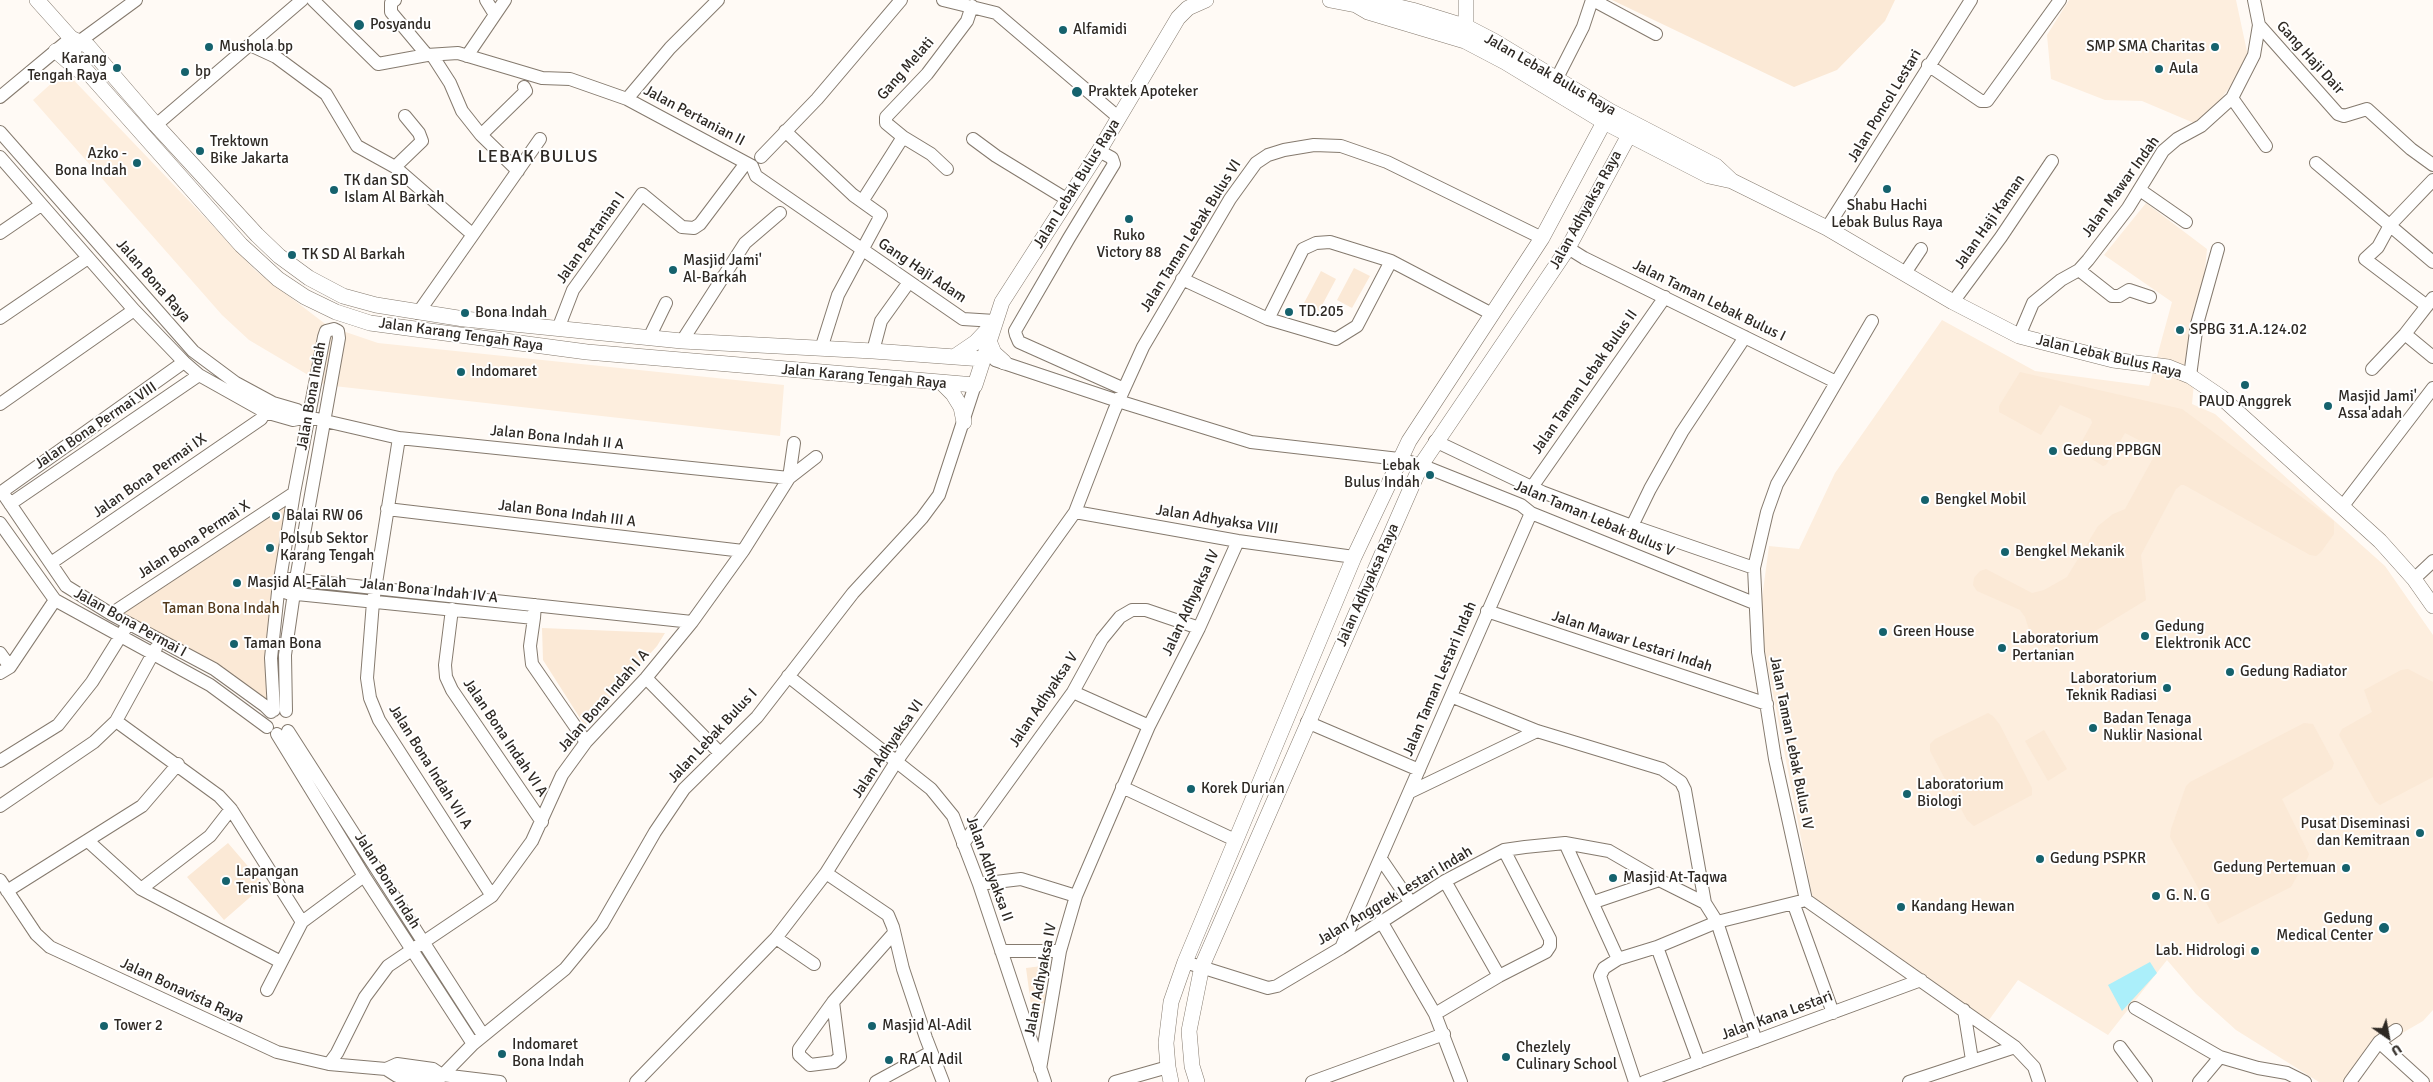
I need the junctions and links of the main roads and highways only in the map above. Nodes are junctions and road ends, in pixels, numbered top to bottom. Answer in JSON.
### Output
{"nodes":[{"id":1,"x":37,"y":0,"type":"edge"},
{"id":2,"x":1206,"y":0,"type":"edge"},
{"id":3,"x":1330,"y":0,"type":"edge"},
{"id":4,"x":1466,"y":0,"type":"edge"},
{"id":5,"x":1355,"y":3,"type":"edge"},
{"id":6,"x":1466,"y":34,"type":"junction"},
{"id":7,"x":76,"y":40,"type":"junction"},
{"id":8,"x":56,"y":51,"type":"road end"},
{"id":9,"x":94,"y":80,"type":"junction"},
{"id":10,"x":120,"y":83,"type":"junction"},
{"id":11,"x":107,"y":94,"type":"junction"},
{"id":12,"x":1603,"y":123,"type":"junction"},
{"id":13,"x":1632,"y":129,"type":"junction"},
{"id":14,"x":1619,"y":151,"type":"junction"},
{"id":15,"x":994,"y":322,"type":"junction"},
{"id":16,"x":989,"y":341,"type":"junction"},
{"id":17,"x":954,"y":357,"type":"junction"},
{"id":18,"x":983,"y":359,"type":"junction"},
{"id":19,"x":1004,"y":362,"type":"road end"},
{"id":20,"x":942,"y":383,"type":"junction"},
{"id":21,"x":975,"y":385,"type":"joint"},
{"id":22,"x":964,"y":422,"type":"road end"},
{"id":23,"x":2433,"y":606,"type":"edge"},
{"id":24,"x":1169,"y":1075,"type":"edge"},
{"id":25,"x":1197,"y":1082,"type":"edge"}],
"edges":[{"from":1,"to":7,"type":"main road","name":"Jalan Karang Tengah Raya"},
{"from":2,"to":15,"type":"main road","name":"Jalan Lebak Bulus Raya"},
{"from":3,"to":5,"type":"main road","name":"Jalan Lebak Bulus Raya"},
{"from":4,"to":6,"type":"main road"},
{"from":5,"to":6,"type":"main road","name":"Jalan Lebak Bulus Raya"},
{"from":6,"to":12,"type":"main road","name":"Jalan Lebak Bulus Raya"},
{"from":6,"to":12,"type":"main road","name":"Jalan Lebak Bulus Raya"},
{"from":7,"to":9,"type":"main road","name":"Jalan Karang Tengah Raya"},
{"from":7,"to":10,"type":"main road","name":"Jalan Karang Tengah Raya"},
{"from":8,"to":9,"type":"main road"},
{"from":9,"to":11,"type":"main road","name":"Jalan Karang Tengah Raya"},
{"from":10,"to":11,"type":"main road"},
{"from":10,"to":17,"type":"main road","name":"Jalan Karang Tengah Raya"},
{"from":11,"to":20,"type":"main road","name":"Jalan Karang Tengah Raya"},
{"from":12,"to":13,"type":"main road","name":"Jalan Lebak Bulus Raya"},
{"from":12,"to":14,"type":"main road"},
{"from":12,"to":24,"type":"main road","name":"Jalan Adhyaksa Raya"},
{"from":13,"to":14,"type":"main road","name":"Jalan Adhyaksa Raya"},
{"from":13,"to":23,"type":"main road","name":"Jalan Lebak Bulus Raya"},
{"from":14,"to":25,"type":"main road","name":"Jalan Adhyaksa Raya"},
{"from":15,"to":16,"type":"main road","name":"Jalan Lebak Bulus Raya"},
{"from":15,"to":17,"type":"main road"},
{"from":16,"to":18,"type":"main road","name":"Jalan Lebak Bulus Raya"},
{"from":16,"to":19,"type":"main road"},
{"from":17,"to":18,"type":"main road","name":"Jalan Karang Tengah Raya"},
{"from":18,"to":21,"type":"main road","name":"Jalan Lebak Bulus Raya"},
{"from":20,"to":21,"type":"main road","name":"Jalan Karang Tengah Raya"},
{"from":20,"to":22,"type":"main road"}]}
